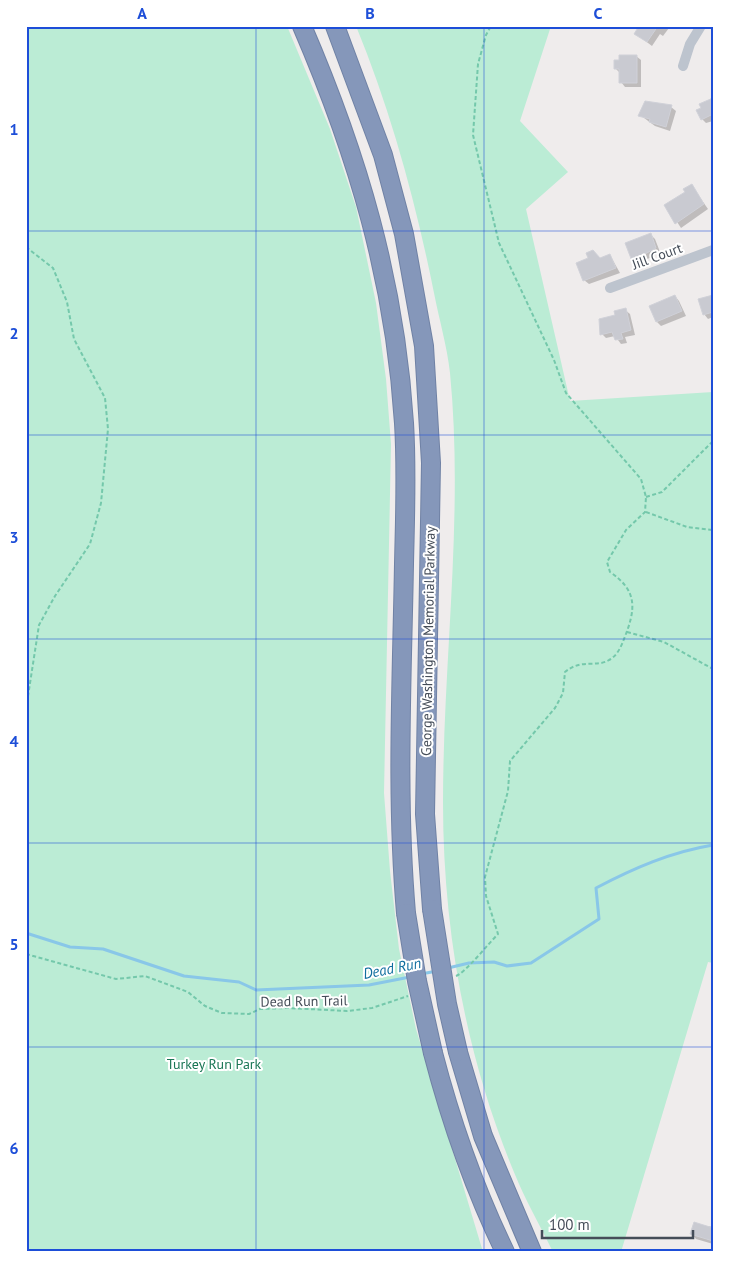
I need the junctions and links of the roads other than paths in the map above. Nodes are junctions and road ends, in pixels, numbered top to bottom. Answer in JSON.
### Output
{"nodes":[{"id":1,"x":302,"y":26,"type":"edge"},
{"id":2,"x":335,"y":26,"type":"edge"},
{"id":3,"x":700,"y":26,"type":"edge"},
{"id":4,"x":684,"y":66,"type":"dead end"},
{"id":5,"x":713,"y":250,"type":"edge"},
{"id":6,"x":610,"y":288,"type":"dead end"},
{"id":7,"x":485,"y":1210,"type":"junction"},
{"id":8,"x":498,"y":1252,"type":"edge"},
{"id":9,"x":505,"y":1252,"type":"edge"},
{"id":10,"x":532,"y":1252,"type":"edge"}],
"edges":[{"from":1,"to":7,"type":"highway","name":"George Washington Memorial Parkway","bridge":true},
{"from":2,"to":10,"type":"highway","name":"George Washington Memorial Parkway","bridge":true},
{"from":3,"to":4,"type":"street"},
{"from":5,"to":6,"type":"street","name":"Jill Court"},
{"from":7,"to":8,"type":"highway"},
{"from":7,"to":9,"type":"highway"}]}
